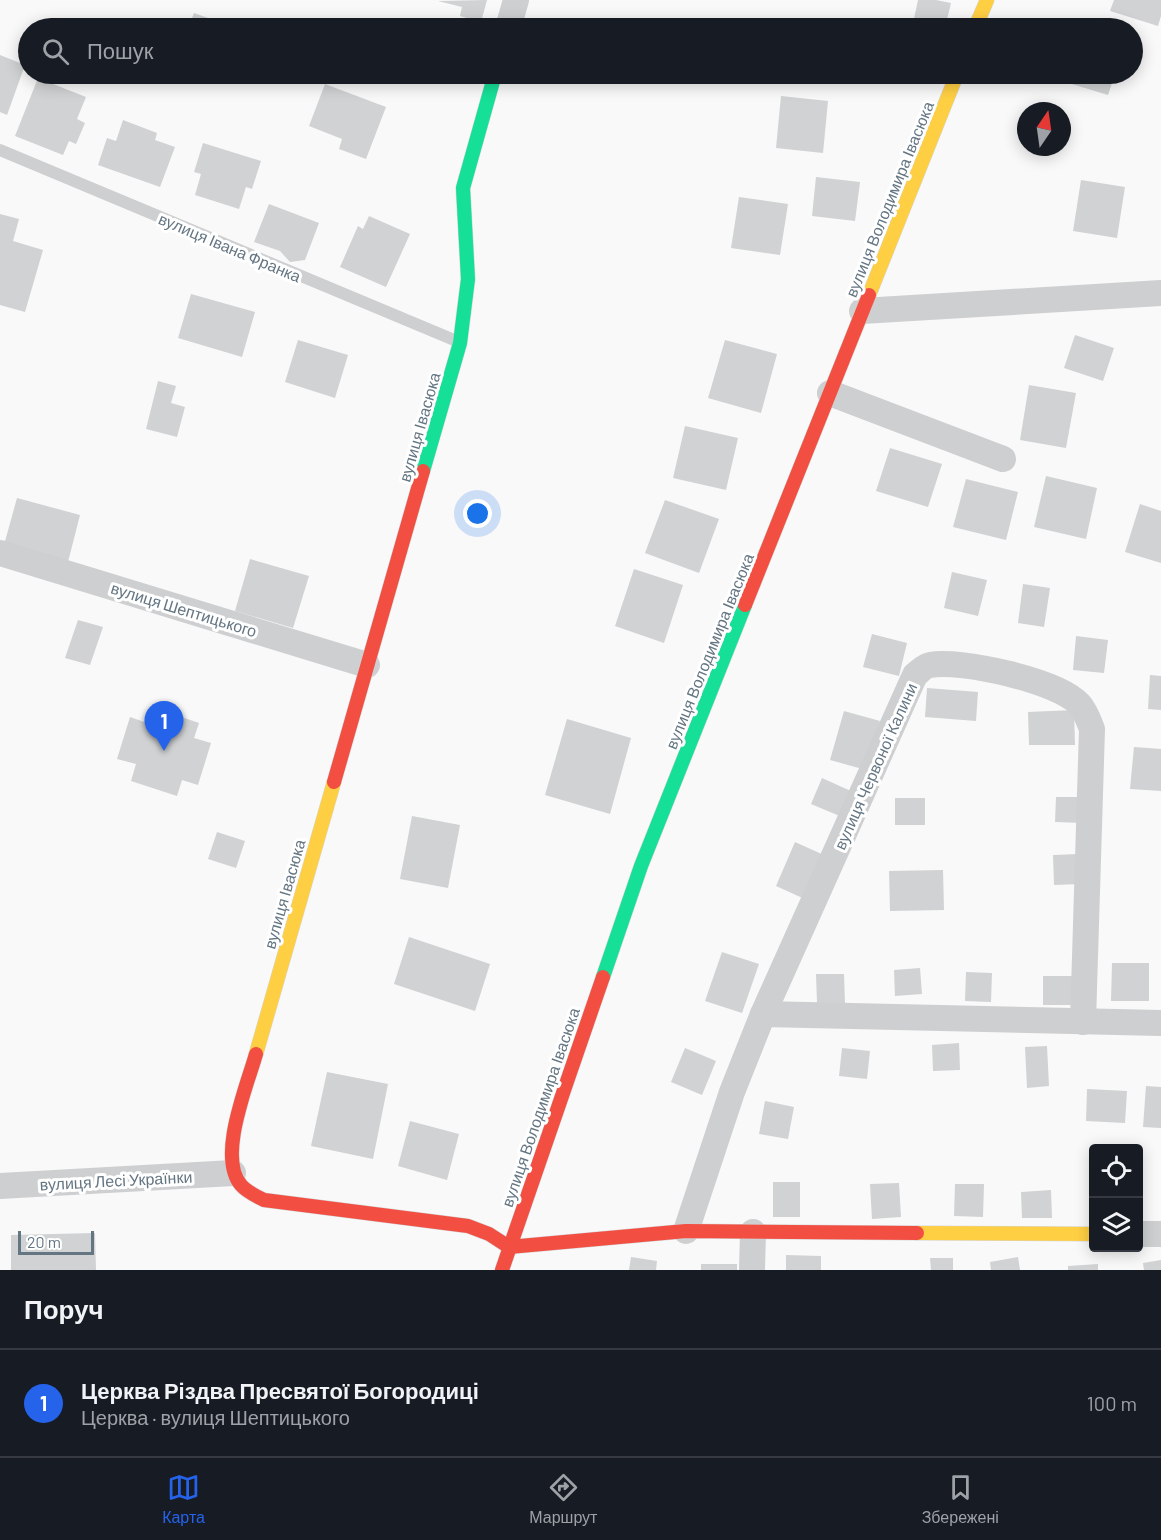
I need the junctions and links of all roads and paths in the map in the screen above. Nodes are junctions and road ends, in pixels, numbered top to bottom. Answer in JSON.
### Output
{"nodes":[{"id":1,"x":516,"y":0,"type":"edge"},
{"id":2,"x":987,"y":0,"type":"edge"},
{"id":3,"x":511,"y":18,"type":"edge"},
{"id":4,"x":979,"y":18,"type":"edge"},
{"id":5,"x":492,"y":84,"type":"edge"},
{"id":6,"x":953,"y":84,"type":"edge"},
{"id":7,"x":0,"y":150,"type":"edge"},
{"id":8,"x":1161,"y":293,"type":"edge"},
{"id":9,"x":862,"y":311,"type":"junction"},
{"id":10,"x":460,"y":343,"type":"junction"},
{"id":11,"x":830,"y":393,"type":"junction"},
{"id":12,"x":1003,"y":459,"type":"dead end"},
{"id":13,"x":0,"y":553,"type":"edge"},
{"id":14,"x":367,"y":665,"type":"junction"},
{"id":15,"x":763,"y":1014,"type":"junction"},
{"id":16,"x":1083,"y":1022,"type":"junction"},
{"id":17,"x":1161,"y":1023,"type":"edge"},
{"id":18,"x":233,"y":1173,"type":"junction"},
{"id":19,"x":0,"y":1186,"type":"edge"},
{"id":20,"x":687,"y":1232,"type":"junction"},
{"id":21,"x":753,"y":1232,"type":"junction"},
{"id":22,"x":1089,"y":1234,"type":"edge"},
{"id":23,"x":1143,"y":1234,"type":"edge"},
{"id":24,"x":1161,"y":1234,"type":"edge"},
{"id":25,"x":509,"y":1247,"type":"junction"},
{"id":26,"x":502,"y":1270,"type":"edge"},
{"id":27,"x":752,"y":1270,"type":"edge"}],
"edges":[{"from":1,"to":3,"type":"street"},
{"from":2,"to":4,"type":"street"},
{"from":5,"to":10,"type":"street","name":"вулиця Івасюка"},
{"from":6,"to":9,"type":"street","name":"вулиця Володимира Івасюка"},
{"from":7,"to":10,"type":"lane","name":"вулиця Івана Франка"},
{"from":8,"to":9,"type":"street"},
{"from":9,"to":11,"type":"street","name":"вулиця Володимира Івасюка"},
{"from":10,"to":14,"type":"street","name":"вулиця Івасюка"},
{"from":11,"to":12,"type":"street"},
{"from":11,"to":25,"type":"street","name":"вулиця Володимира Івасюка"},
{"from":13,"to":14,"type":"street","name":"вулиця Шептицького"},
{"from":14,"to":18,"type":"street","name":"вулиця Івасюка"},
{"from":15,"to":16,"type":"street"},
{"from":15,"to":16,"type":"street","name":"вулиця Червоної Калини"},
{"from":15,"to":20,"type":"street","name":"вулиця Червоної Калини"},
{"from":16,"to":17,"type":"street"},
{"from":18,"to":19,"type":"street","name":"вулиця Лесі Українки"},
{"from":18,"to":25,"type":"street"},
{"from":20,"to":21,"type":"street"},
{"from":20,"to":25,"type":"street"},
{"from":21,"to":22,"type":"street"},
{"from":21,"to":27,"type":"street"},
{"from":23,"to":24,"type":"street"},
{"from":25,"to":26,"type":"street","name":"вулиця Володимира Івасюка"}]}
